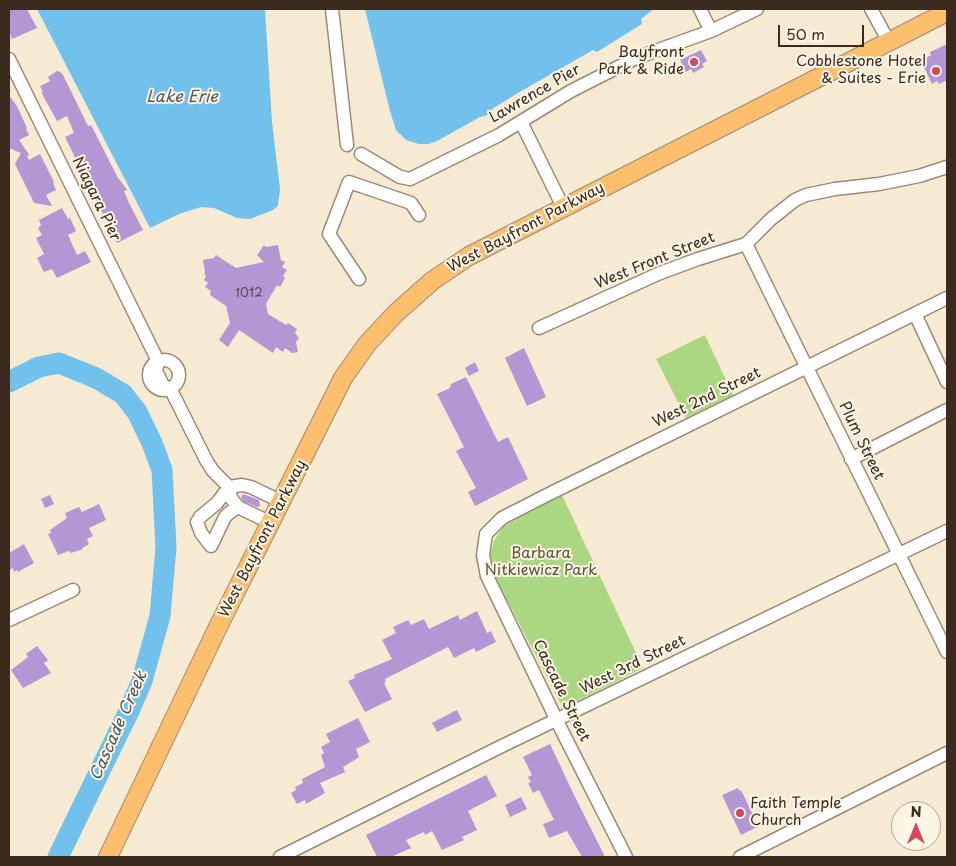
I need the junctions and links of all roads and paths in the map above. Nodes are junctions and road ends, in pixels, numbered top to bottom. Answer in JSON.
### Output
{"nodes":[{"id":1,"x":332,"y":9,"type":"edge"},
{"id":2,"x":700,"y":9,"type":"edge"},
{"id":3,"x":757,"y":9,"type":"edge"},
{"id":4,"x":871,"y":9,"type":"edge"},
{"id":5,"x":947,"y":12,"type":"edge"},
{"id":6,"x":711,"y":31,"type":"junction"},
{"id":7,"x":889,"y":42,"type":"junction"},
{"id":8,"x":9,"y":59,"type":"edge"},
{"id":9,"x":521,"y":122,"type":"junction"},
{"id":10,"x":347,"y":145,"type":"dead end"},
{"id":11,"x":361,"y":154,"type":"dead end"},
{"id":12,"x":947,"y":167,"type":"edge"},
{"id":13,"x":400,"y":177,"type":"junction"},
{"id":14,"x":394,"y":198,"type":"junction"},
{"id":15,"x":563,"y":207,"type":"junction"},
{"id":16,"x":419,"y":215,"type":"dead end"},
{"id":17,"x":746,"y":244,"type":"junction"},
{"id":18,"x":359,"y":279,"type":"dead end"},
{"id":19,"x":947,"y":298,"type":"edge"},
{"id":20,"x":915,"y":314,"type":"junction"},
{"id":21,"x":539,"y":328,"type":"dead end"},
{"id":22,"x":156,"y":357,"type":"junction"},
{"id":23,"x":807,"y":366,"type":"junction"},
{"id":24,"x":947,"y":382,"type":"edge"},
{"id":25,"x":171,"y":390,"type":"junction"},
{"id":26,"x":947,"y":410,"type":"edge"},
{"id":27,"x":852,"y":459,"type":"junction"},
{"id":28,"x":229,"y":487,"type":"junction"},
{"id":29,"x":282,"y":502,"type":"junction"},
{"id":30,"x":217,"y":503,"type":"junction"},
{"id":31,"x":233,"y":510,"type":"junction"},
{"id":32,"x":271,"y":523,"type":"junction"},
{"id":33,"x":947,"y":530,"type":"edge"},
{"id":34,"x":486,"y":534,"type":"joint"},
{"id":35,"x":899,"y":555,"type":"junction"},
{"id":36,"x":73,"y":590,"type":"dead end"},
{"id":37,"x":9,"y":620,"type":"edge"},
{"id":38,"x":946,"y":645,"type":"edge"},
{"id":39,"x":556,"y":719,"type":"junction"},
{"id":40,"x":947,"y":753,"type":"edge"},
{"id":41,"x":108,"y":857,"type":"edge"},
{"id":42,"x":280,"y":857,"type":"edge"},
{"id":43,"x":626,"y":857,"type":"edge"},
{"id":44,"x":740,"y":857,"type":"edge"}],
"edges":[{"from":1,"to":10,"type":"street"},
{"from":2,"to":6,"type":"street"},
{"from":3,"to":6,"type":"street","name":"Lawrence Pier"},
{"from":4,"to":7,"type":"street"},
{"from":5,"to":7,"type":"highway","name":"West Bayfront Parkway"},
{"from":6,"to":9,"type":"street","name":"Lawrence Pier"},
{"from":7,"to":15,"type":"highway","name":"West Bayfront Parkway"},
{"from":8,"to":22,"type":"street","name":"Niagara Pier"},
{"from":9,"to":13,"type":"street","name":"Lawrence Pier"},
{"from":9,"to":15,"type":"street"},
{"from":11,"to":13,"type":"street"},
{"from":12,"to":17,"type":"street","name":"West Front Street"},
{"from":13,"to":14,"type":"street"},
{"from":14,"to":16,"type":"street"},
{"from":14,"to":18,"type":"street"},
{"from":15,"to":29,"type":"highway","name":"West Bayfront Parkway"},
{"from":17,"to":21,"type":"street","name":"West Front Street"},
{"from":17,"to":23,"type":"street","name":"Plum Street"},
{"from":19,"to":20,"type":"street","name":"West 2nd Street"},
{"from":20,"to":23,"type":"street","name":"West 2nd Street"},
{"from":20,"to":24,"type":"street"},
{"from":22,"to":25,"type":"street","name":"Niagara Pier"},
{"from":22,"to":25,"type":"street"},
{"from":23,"to":27,"type":"street","name":"Plum Street"},
{"from":23,"to":34,"type":"street","name":"West 2nd Street"},
{"from":25,"to":28,"type":"street","name":"Niagara Pier"},
{"from":26,"to":27,"type":"street"},
{"from":27,"to":35,"type":"street","name":"Plum Street"},
{"from":28,"to":29,"type":"street"},
{"from":28,"to":30,"type":"street"},
{"from":28,"to":31,"type":"street","name":"Niagara Pier"},
{"from":29,"to":32,"type":"highway","name":"West Bayfront Parkway"},
{"from":30,"to":31,"type":"street"},
{"from":30,"to":31,"type":"street"},
{"from":31,"to":32,"type":"street"},
{"from":32,"to":41,"type":"highway","name":"West Bayfront Parkway"},
{"from":33,"to":35,"type":"street","name":"West 3rd Street"},
{"from":34,"to":39,"type":"street","name":"Cascade Street"},
{"from":35,"to":38,"type":"street","name":"Plum Street"},
{"from":35,"to":39,"type":"street","name":"West 3rd Street"},
{"from":36,"to":37,"type":"street"},
{"from":39,"to":42,"type":"street","name":"West 3rd Street"},
{"from":39,"to":43,"type":"street","name":"Cascade Street"},
{"from":40,"to":44,"type":"street"}]}
